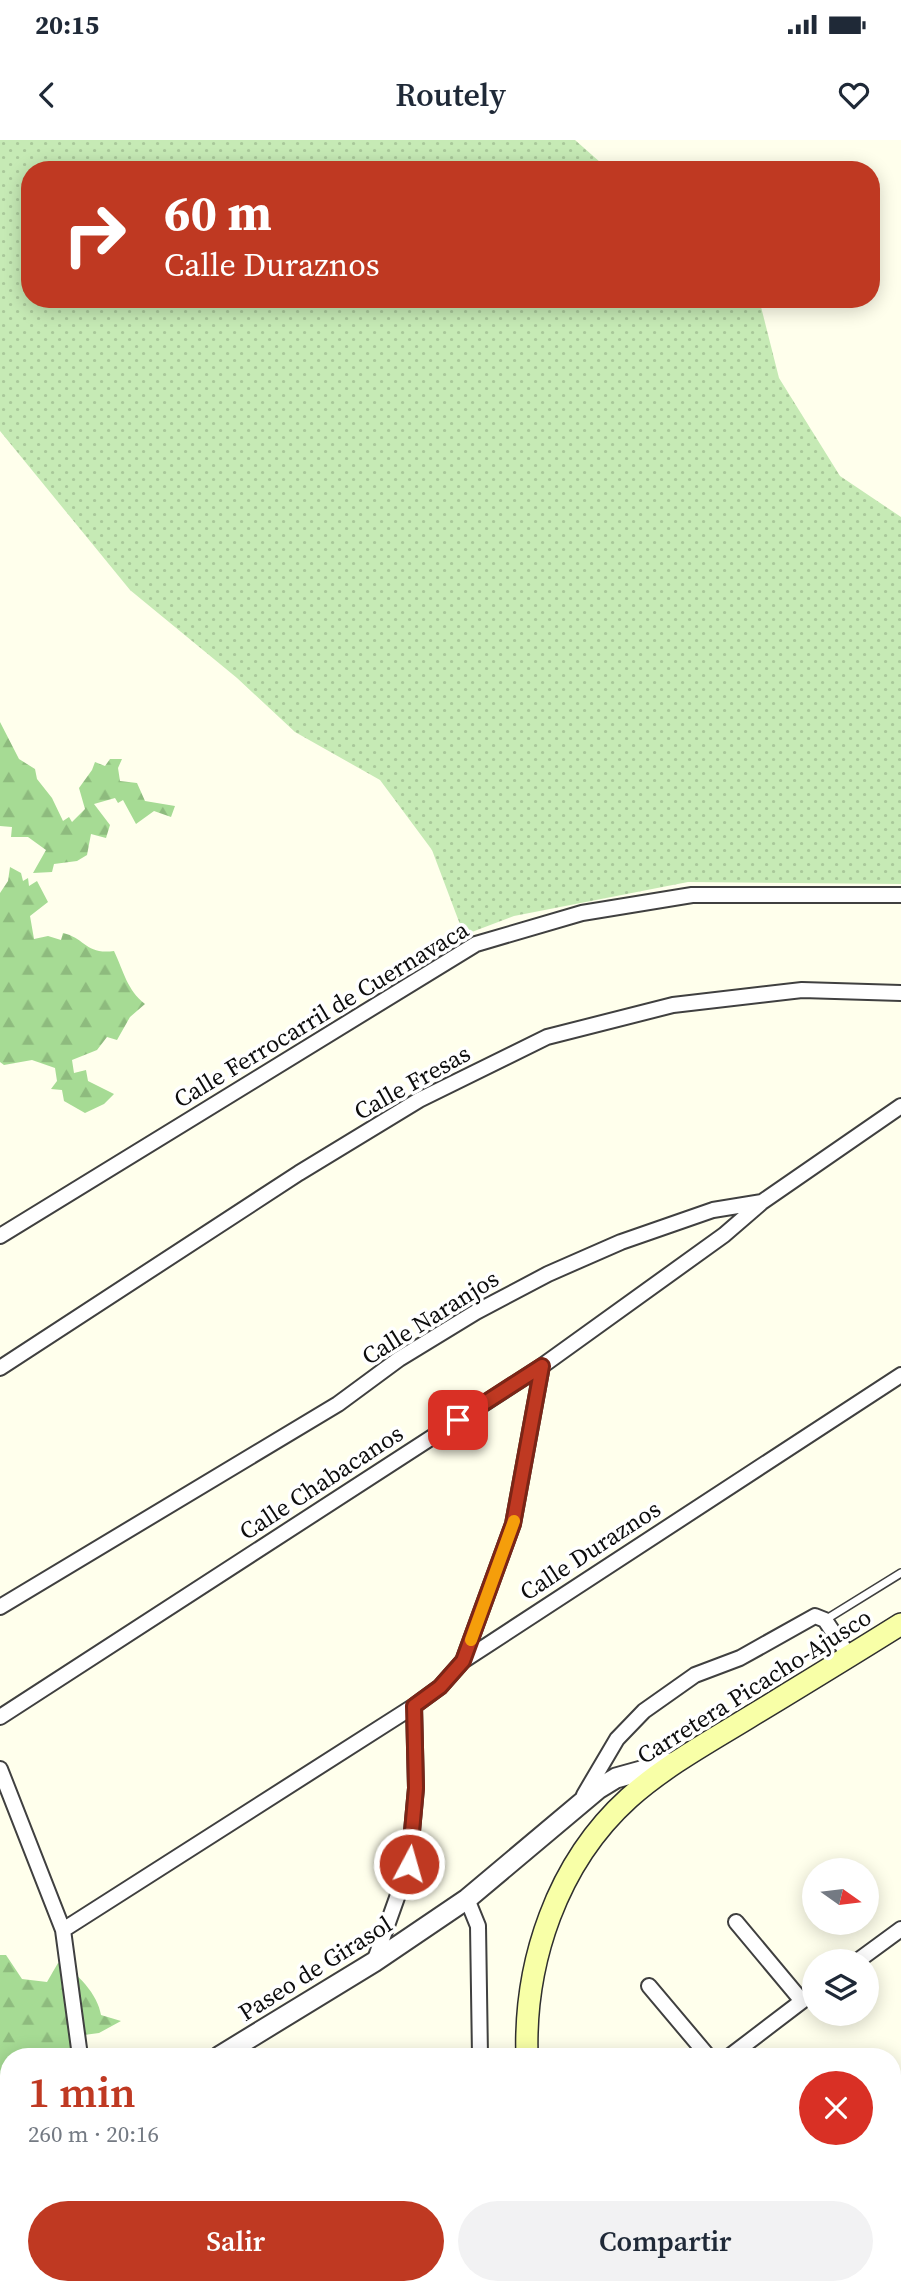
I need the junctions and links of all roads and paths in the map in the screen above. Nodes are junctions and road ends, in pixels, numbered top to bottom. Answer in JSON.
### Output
{"nodes":[{"id":1,"x":901,"y":895,"type":"edge"},
{"id":2,"x":901,"y":993,"type":"edge"},
{"id":3,"x":901,"y":1106,"type":"edge"},
{"id":4,"x":762,"y":1202,"type":"junction"},
{"id":5,"x":0,"y":1236,"type":"edge"},
{"id":6,"x":542,"y":1366,"type":"junction"},
{"id":7,"x":0,"y":1368,"type":"edge"},
{"id":8,"x":901,"y":1375,"type":"edge"},
{"id":9,"x":901,"y":1573,"type":"edge"},
{"id":10,"x":0,"y":1607,"type":"edge"},
{"id":11,"x":825,"y":1620,"type":"junction"},
{"id":12,"x":901,"y":1623,"type":"edge"},
{"id":13,"x":849,"y":1656,"type":"junction"},
{"id":14,"x":463,"y":1661,"type":"junction"},
{"id":15,"x":414,"y":1706,"type":"junction"},
{"id":16,"x":0,"y":1717,"type":"edge"},
{"id":17,"x":676,"y":1761,"type":"junction"},
{"id":18,"x":0,"y":1769,"type":"edge"},
{"id":19,"x":580,"y":1803,"type":"junction"},
{"id":20,"x":467,"y":1899,"type":"junction"},
{"id":21,"x":736,"y":1922,"type":"dead end"},
{"id":22,"x":901,"y":1929,"type":"edge"},
{"id":23,"x":63,"y":1930,"type":"junction"},
{"id":24,"x":874,"y":1949,"type":"edge"},
{"id":25,"x":374,"y":1962,"type":"junction"},
{"id":26,"x":649,"y":1986,"type":"dead end"},
{"id":27,"x":802,"y":1991,"type":"edge"},
{"id":28,"x":802,"y":2002,"type":"edge"},
{"id":29,"x":79,"y":2048,"type":"edge"},
{"id":30,"x":233,"y":2048,"type":"edge"},
{"id":31,"x":480,"y":2048,"type":"edge"},
{"id":32,"x":527,"y":2048,"type":"edge"},
{"id":33,"x":701,"y":2048,"type":"edge"},
{"id":34,"x":741,"y":2048,"type":"edge"}],
"edges":[{"from":1,"to":5,"type":"street","name":"Calle Ferrocarril de Cuernavaca"},
{"from":2,"to":7,"type":"street","name":"Calle Fresas"},
{"from":3,"to":4,"type":"street","name":"Calle Naranjos"},
{"from":4,"to":6,"type":"street","name":"Calle Chabacanos"},
{"from":4,"to":10,"type":"street","name":"Calle Naranjos"},
{"from":6,"to":14,"type":"street"},
{"from":6,"to":16,"type":"street","name":"Calle Chabacanos"},
{"from":8,"to":14,"type":"street","name":"Calle Duraznos"},
{"from":9,"to":11,"type":"lane"},
{"from":11,"to":13,"type":"street"},
{"from":11,"to":19,"type":"street"},
{"from":12,"to":13,"type":"main road","name":"Carretera Picacho-Ajusco"},
{"from":13,"to":17,"type":"main road","name":"Carretera Picacho-Ajusco"},
{"from":14,"to":15,"type":"street","name":"Calle Duraznos"},
{"from":15,"to":23,"type":"street","name":"Calle Duraznos"},
{"from":15,"to":25,"type":"street"},
{"from":17,"to":19,"type":"street","name":"Paseo de Girasol"},
{"from":17,"to":32,"type":"main road","name":"Carretera Picacho-Ajusco"},
{"from":18,"to":23,"type":"street"},
{"from":19,"to":20,"type":"street","name":"Paseo de Girasol"},
{"from":20,"to":25,"type":"street","name":"Paseo de Girasol"},
{"from":20,"to":31,"type":"street"},
{"from":21,"to":27,"type":"street"},
{"from":22,"to":24,"type":"street"},
{"from":23,"to":29,"type":"street"},
{"from":25,"to":30,"type":"street","name":"Paseo de Girasol"},
{"from":26,"to":33,"type":"street"},
{"from":28,"to":34,"type":"street"}]}
